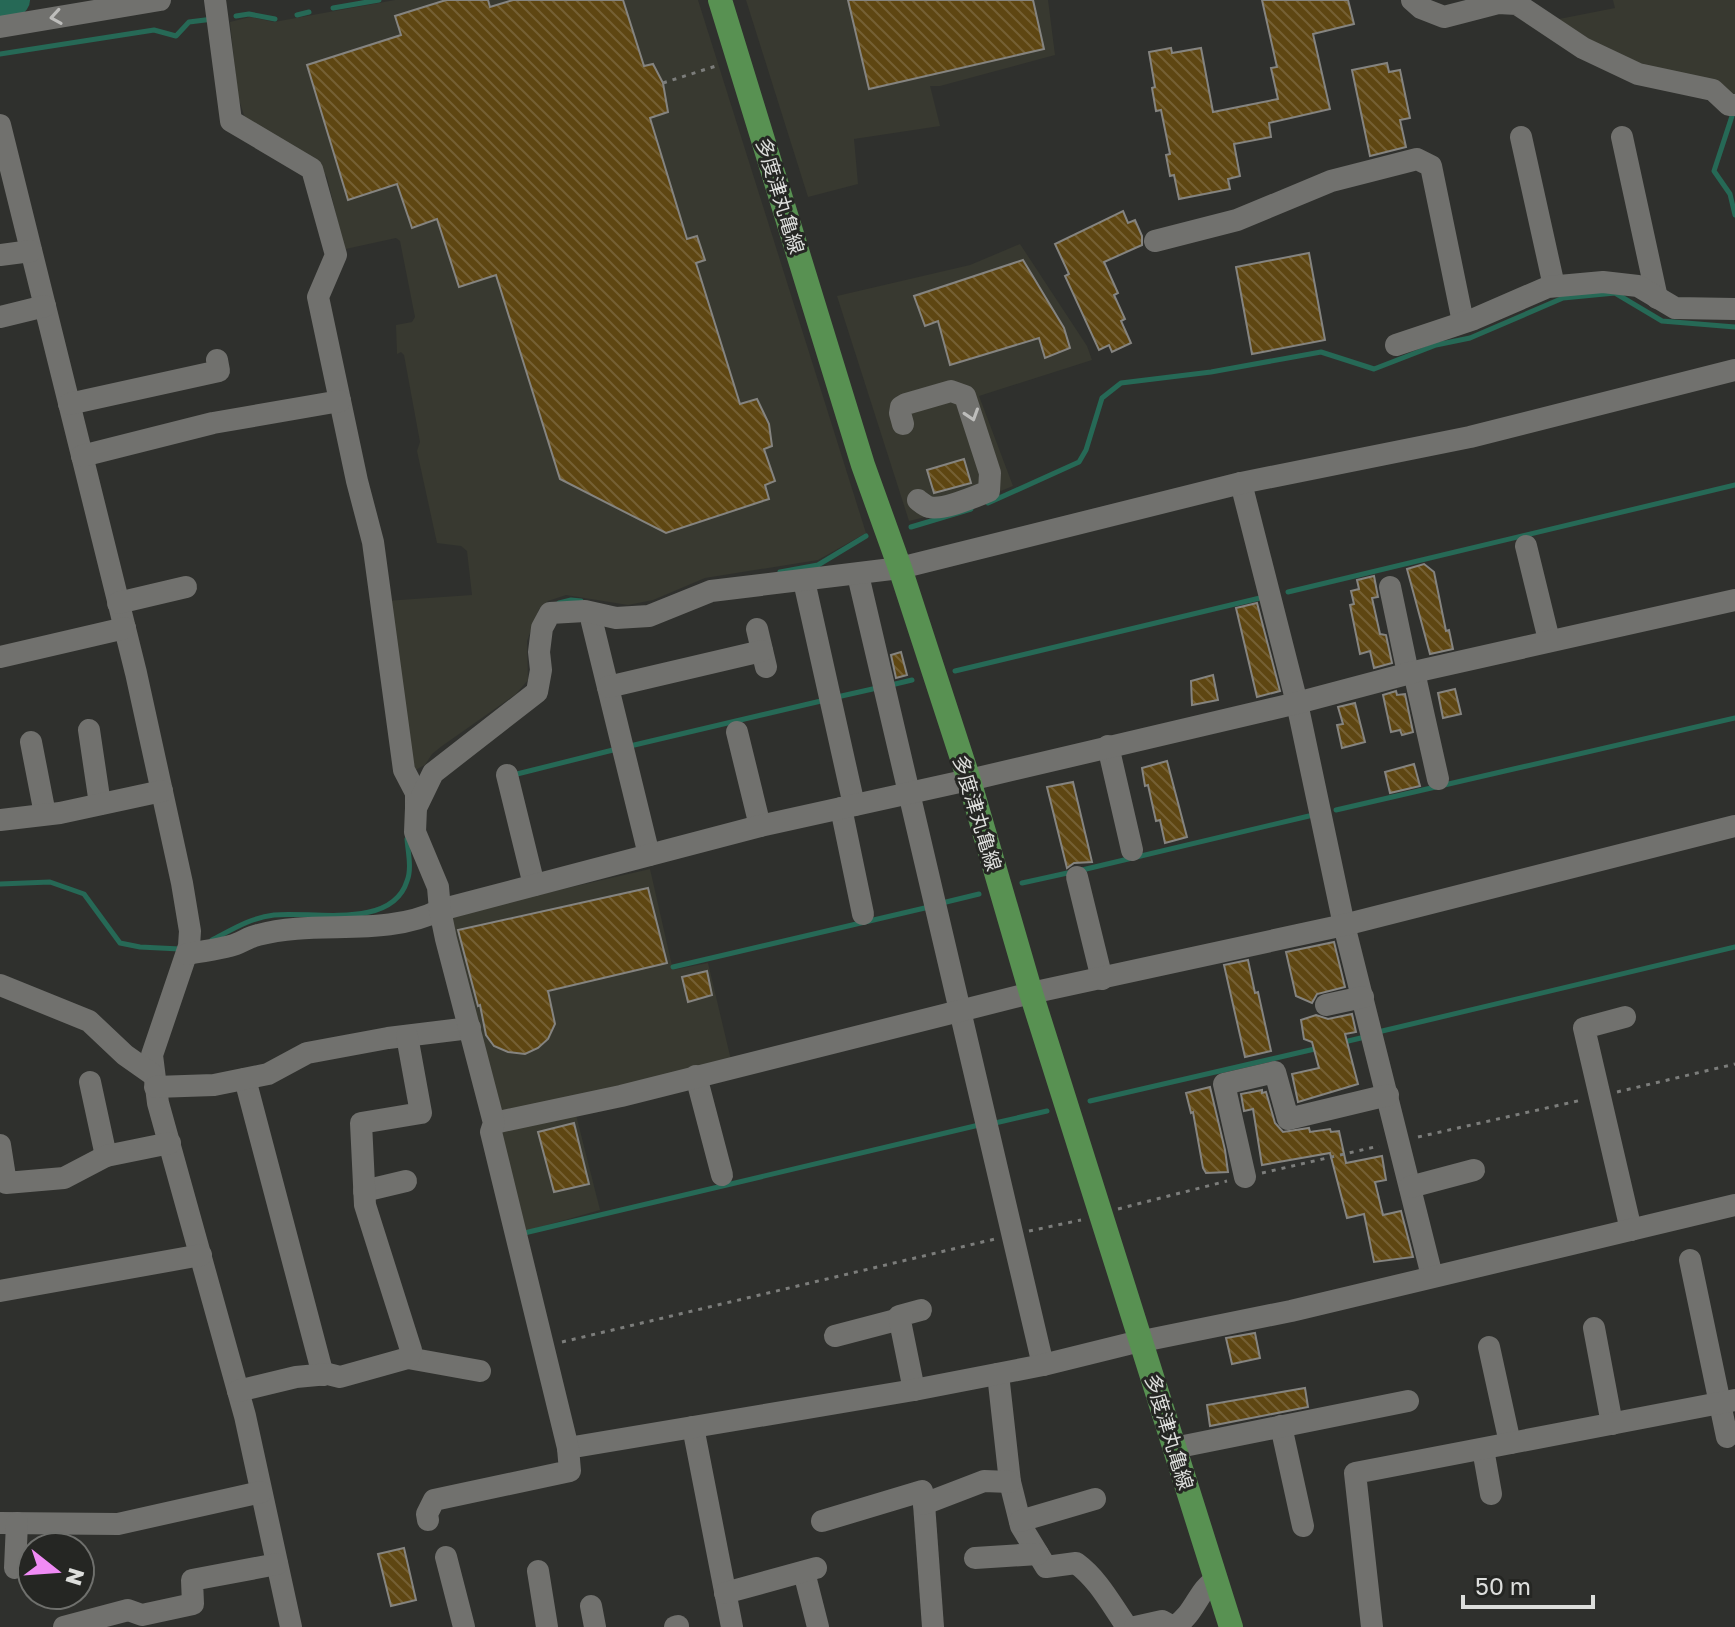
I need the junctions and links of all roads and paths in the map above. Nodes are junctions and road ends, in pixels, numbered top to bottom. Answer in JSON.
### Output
{"nodes":[{"id":1,"x":160,"y":0,"type":"edge"},
{"id":2,"x":215,"y":0,"type":"edge"},
{"id":3,"x":720,"y":0,"type":"edge"},
{"id":4,"x":1412,"y":0,"type":"edge"},
{"id":5,"x":0,"y":27,"type":"edge"},
{"id":6,"x":722,"y":64,"type":"dead end"},
{"id":7,"x":663,"y":83,"type":"dead end"},
{"id":8,"x":1735,"y":105,"type":"edge"},
{"id":9,"x":0,"y":125,"type":"edge"},
{"id":10,"x":1521,"y":137,"type":"dead end"},
{"id":11,"x":1622,"y":137,"type":"dead end"},
{"id":12,"x":1155,"y":241,"type":"dead end"},
{"id":13,"x":31,"y":251,"type":"junction"},
{"id":14,"x":0,"y":255,"type":"edge"},
{"id":15,"x":1554,"y":286,"type":"junction"},
{"id":16,"x":1657,"y":298,"type":"junction"},
{"id":17,"x":45,"y":306,"type":"junction"},
{"id":18,"x":1735,"y":309,"type":"edge"},
{"id":19,"x":0,"y":317,"type":"edge"},
{"id":20,"x":1463,"y":322,"type":"junction"},
{"id":21,"x":1396,"y":345,"type":"dead end"},
{"id":22,"x":217,"y":360,"type":"dead end"},
{"id":23,"x":1735,"y":370,"type":"edge"},
{"id":24,"x":340,"y":401,"type":"junction"},
{"id":25,"x":69,"y":404,"type":"junction"},
{"id":26,"x":903,"y":424,"type":"dead end"},
{"id":27,"x":82,"y":456,"type":"junction"},
{"id":28,"x":1241,"y":483,"type":"junction"},
{"id":29,"x":918,"y":500,"type":"dead end"},
{"id":30,"x":1526,"y":546,"type":"dead end"},
{"id":31,"x":900,"y":568,"type":"junction"},
{"id":32,"x":858,"y":575,"type":"junction"},
{"id":33,"x":804,"y":581,"type":"junction"},
{"id":34,"x":186,"y":587,"type":"dead end"},
{"id":35,"x":1390,"y":587,"type":"dead end"},
{"id":36,"x":118,"y":603,"type":"junction"},
{"id":37,"x":1734,"y":605,"type":"edge"},
{"id":38,"x":592,"y":622,"type":"dead end"},
{"id":39,"x":125,"y":628,"type":"junction"},
{"id":40,"x":1549,"y":640,"type":"junction"},
{"id":41,"x":761,"y":649,"type":"dead end"},
{"id":42,"x":0,"y":657,"type":"edge"},
{"id":43,"x":1411,"y":672,"type":"junction"},
{"id":44,"x":608,"y":687,"type":"junction"},
{"id":45,"x":1297,"y":703,"type":"junction"},
{"id":46,"x":89,"y":730,"type":"dead end"},
{"id":47,"x":737,"y":732,"type":"dead end"},
{"id":48,"x":31,"y":742,"type":"dead end"},
{"id":49,"x":1108,"y":746,"type":"junction"},
{"id":50,"x":507,"y":775,"type":"dead end"},
{"id":51,"x":1438,"y":779,"type":"dead end"},
{"id":52,"x":969,"y":780,"type":"junction"},
{"id":53,"x":162,"y":791,"type":"junction"},
{"id":54,"x":909,"y":793,"type":"junction"},
{"id":55,"x":416,"y":800,"type":"junction"},
{"id":56,"x":100,"y":804,"type":"junction"},
{"id":57,"x":848,"y":807,"type":"junction"},
{"id":58,"x":45,"y":814,"type":"junction"},
{"id":59,"x":0,"y":820,"type":"edge"},
{"id":60,"x":760,"y":826,"type":"junction"},
{"id":61,"x":1735,"y":826,"type":"edge"},
{"id":62,"x":1132,"y":850,"type":"dead end"},
{"id":63,"x":649,"y":855,"type":"junction"},
{"id":64,"x":1077,"y":877,"type":"dead end"},
{"id":65,"x":534,"y":885,"type":"junction"},
{"id":66,"x":440,"y":910,"type":"junction"},
{"id":67,"x":863,"y":914,"type":"dead end"},
{"id":68,"x":1344,"y":925,"type":"junction"},
{"id":69,"x":187,"y":954,"type":"junction"},
{"id":70,"x":1102,"y":979,"type":"junction"},
{"id":71,"x":0,"y":985,"type":"edge"},
{"id":72,"x":1031,"y":993,"type":"junction"},
{"id":73,"x":1363,"y":997,"type":"junction"},
{"id":74,"x":1326,"y":1005,"type":"dead end"},
{"id":75,"x":960,"y":1011,"type":"junction"},
{"id":76,"x":1625,"y":1017,"type":"dead end"},
{"id":77,"x":470,"y":1028,"type":"junction"},
{"id":78,"x":407,"y":1036,"type":"junction"},
{"id":79,"x":696,"y":1076,"type":"junction"},
{"id":80,"x":245,"y":1079,"type":"junction"},
{"id":81,"x":154,"y":1081,"type":"junction"},
{"id":82,"x":90,"y":1082,"type":"dead end"},
{"id":83,"x":1388,"y":1095,"type":"junction"},
{"id":84,"x":494,"y":1123,"type":"junction"},
{"id":85,"x":170,"y":1143,"type":"junction"},
{"id":86,"x":0,"y":1145,"type":"edge"},
{"id":87,"x":106,"y":1156,"type":"junction"},
{"id":88,"x":1474,"y":1170,"type":"dead end"},
{"id":89,"x":722,"y":1175,"type":"dead end"},
{"id":90,"x":1245,"y":1177,"type":"dead end"},
{"id":91,"x":406,"y":1181,"type":"dead end"},
{"id":92,"x":1410,"y":1187,"type":"junction"},
{"id":93,"x":364,"y":1191,"type":"junction"},
{"id":94,"x":1735,"y":1205,"type":"edge"},
{"id":95,"x":1100,"y":1214,"type":"junction"},
{"id":96,"x":1631,"y":1230,"type":"junction"},
{"id":97,"x":1013,"y":1234,"type":"junction"},
{"id":98,"x":201,"y":1255,"type":"junction"},
{"id":99,"x":1690,"y":1260,"type":"dead end"},
{"id":100,"x":1432,"y":1276,"type":"junction"},
{"id":101,"x":0,"y":1291,"type":"edge"},
{"id":102,"x":921,"y":1310,"type":"dead end"},
{"id":103,"x":900,"y":1319,"type":"junction"},
{"id":104,"x":1594,"y":1328,"type":"dead end"},
{"id":105,"x":835,"y":1336,"type":"dead end"},
{"id":106,"x":1141,"y":1342,"type":"junction"},
{"id":107,"x":543,"y":1347,"type":"junction"},
{"id":108,"x":1489,"y":1347,"type":"dead end"},
{"id":109,"x":408,"y":1358,"type":"junction"},
{"id":110,"x":1043,"y":1365,"type":"junction"},
{"id":111,"x":480,"y":1371,"type":"dead end"},
{"id":112,"x":998,"y":1374,"type":"junction"},
{"id":113,"x":323,"y":1375,"type":"junction"},
{"id":114,"x":914,"y":1390,"type":"junction"},
{"id":115,"x":238,"y":1391,"type":"junction"},
{"id":116,"x":1408,"y":1401,"type":"dead end"},
{"id":117,"x":1728,"y":1401,"type":"edge"},
{"id":118,"x":1612,"y":1424,"type":"junction"},
{"id":119,"x":1281,"y":1426,"type":"junction"},
{"id":120,"x":693,"y":1427,"type":"junction"},
{"id":121,"x":1727,"y":1437,"type":"dead end"},
{"id":122,"x":1510,"y":1443,"type":"junction"},
{"id":123,"x":568,"y":1448,"type":"junction"},
{"id":124,"x":1174,"y":1448,"type":"junction"},
{"id":125,"x":1483,"y":1449,"type":"junction"},
{"id":126,"x":1010,"y":1482,"type":"junction"},
{"id":127,"x":261,"y":1492,"type":"junction"},
{"id":128,"x":1491,"y":1494,"type":"dead end"},
{"id":129,"x":1095,"y":1499,"type":"dead end"},
{"id":130,"x":924,"y":1504,"type":"junction"},
{"id":131,"x":428,"y":1520,"type":"dead end"},
{"id":132,"x":822,"y":1521,"type":"dead end"},
{"id":133,"x":1020,"y":1521,"type":"junction"},
{"id":134,"x":8,"y":1523,"type":"edge"},
{"id":135,"x":1303,"y":1526,"type":"dead end"},
{"id":136,"x":1038,"y":1554,"type":"junction"},
{"id":137,"x":446,"y":1557,"type":"dead end"},
{"id":138,"x":975,"y":1558,"type":"dead end"},
{"id":139,"x":277,"y":1564,"type":"junction"},
{"id":140,"x":15,"y":1568,"type":"dead end"},
{"id":141,"x":538,"y":1571,"type":"dead end"},
{"id":142,"x":1216,"y":1580,"type":"junction"},
{"id":143,"x":725,"y":1593,"type":"junction"},
{"id":144,"x":64,"y":1627,"type":"edge"},
{"id":145,"x":291,"y":1627,"type":"edge"},
{"id":146,"x":464,"y":1627,"type":"edge"},
{"id":147,"x":547,"y":1627,"type":"edge"},
{"id":148,"x":732,"y":1627,"type":"edge"},
{"id":149,"x":818,"y":1627,"type":"edge"},
{"id":150,"x":933,"y":1627,"type":"edge"},
{"id":151,"x":1127,"y":1627,"type":"edge"},
{"id":152,"x":1135,"y":1627,"type":"edge"},
{"id":153,"x":1174,"y":1627,"type":"edge"},
{"id":154,"x":1231,"y":1627,"type":"edge"},
{"id":155,"x":1372,"y":1627,"type":"edge"}],
"edges":[{"from":1,"to":5,"type":"street","one_way":true},
{"from":2,"to":24,"type":"street"},
{"from":3,"to":31,"type":"main road","name":"多度津丸亀線"},
{"from":4,"to":8,"type":"street"},
{"from":6,"to":7,"type":"path"},
{"from":9,"to":13,"type":"street"},
{"from":10,"to":15,"type":"street"},
{"from":11,"to":16,"type":"street"},
{"from":12,"to":20,"type":"street"},
{"from":13,"to":14,"type":"street"},
{"from":13,"to":17,"type":"street"},
{"from":15,"to":16,"type":"street"},
{"from":15,"to":20,"type":"street"},
{"from":16,"to":18,"type":"street"},
{"from":17,"to":19,"type":"street"},
{"from":17,"to":25,"type":"street"},
{"from":20,"to":21,"type":"street"},
{"from":22,"to":25,"type":"street"},
{"from":23,"to":28,"type":"street"},
{"from":24,"to":27,"type":"street"},
{"from":24,"to":55,"type":"street"},
{"from":25,"to":27,"type":"street"},
{"from":26,"to":29,"type":"street","one_way":true},
{"from":27,"to":36,"type":"street"},
{"from":28,"to":31,"type":"street"},
{"from":28,"to":45,"type":"street"},
{"from":30,"to":40,"type":"street"},
{"from":31,"to":32,"type":"street"},
{"from":31,"to":52,"type":"main road","name":"多度津丸亀線"},
{"from":32,"to":33,"type":"street"},
{"from":32,"to":54,"type":"street"},
{"from":33,"to":55,"type":"street"},
{"from":33,"to":57,"type":"street"},
{"from":34,"to":36,"type":"street"},
{"from":35,"to":43,"type":"street"},
{"from":36,"to":39,"type":"street"},
{"from":37,"to":40,"type":"street"},
{"from":38,"to":44,"type":"street"},
{"from":39,"to":42,"type":"street"},
{"from":39,"to":53,"type":"street"},
{"from":40,"to":43,"type":"street"},
{"from":41,"to":44,"type":"street"},
{"from":43,"to":45,"type":"street"},
{"from":43,"to":51,"type":"street"},
{"from":44,"to":63,"type":"street"},
{"from":45,"to":49,"type":"street"},
{"from":45,"to":68,"type":"street"},
{"from":46,"to":56,"type":"street"},
{"from":47,"to":60,"type":"street"},
{"from":48,"to":58,"type":"street"},
{"from":49,"to":52,"type":"street"},
{"from":49,"to":62,"type":"street"},
{"from":50,"to":65,"type":"street"},
{"from":52,"to":54,"type":"street"},
{"from":52,"to":72,"type":"main road","name":"多度津丸亀線"},
{"from":53,"to":56,"type":"street"},
{"from":53,"to":69,"type":"street"},
{"from":54,"to":57,"type":"street"},
{"from":54,"to":75,"type":"street"},
{"from":55,"to":66,"type":"street"},
{"from":56,"to":58,"type":"street"},
{"from":57,"to":60,"type":"street"},
{"from":57,"to":67,"type":"street"},
{"from":58,"to":59,"type":"street"},
{"from":60,"to":63,"type":"street"},
{"from":61,"to":68,"type":"street"},
{"from":63,"to":65,"type":"street"},
{"from":64,"to":70,"type":"street"},
{"from":65,"to":66,"type":"street"},
{"from":66,"to":69,"type":"street"},
{"from":66,"to":77,"type":"street"},
{"from":68,"to":70,"type":"street"},
{"from":68,"to":73,"type":"street"},
{"from":69,"to":81,"type":"street"},
{"from":70,"to":72,"type":"street"},
{"from":71,"to":81,"type":"street"},
{"from":72,"to":75,"type":"street"},
{"from":72,"to":95,"type":"main road","name":"多度津丸亀線"},
{"from":73,"to":74,"type":"street"},
{"from":73,"to":83,"type":"street"},
{"from":75,"to":79,"type":"street"},
{"from":75,"to":97,"type":"street"},
{"from":76,"to":96,"type":"street"},
{"from":77,"to":78,"type":"street"},
{"from":77,"to":84,"type":"street"},
{"from":78,"to":80,"type":"street"},
{"from":78,"to":93,"type":"street"},
{"from":79,"to":84,"type":"street"},
{"from":79,"to":89,"type":"street"},
{"from":80,"to":81,"type":"street"},
{"from":80,"to":113,"type":"street"},
{"from":81,"to":85,"type":"street"},
{"from":82,"to":87,"type":"street"},
{"from":83,"to":90,"type":"street"},
{"from":83,"to":92,"type":"street"},
{"from":84,"to":107,"type":"street"},
{"from":85,"to":87,"type":"street"},
{"from":85,"to":98,"type":"street"},
{"from":86,"to":87,"type":"street"},
{"from":88,"to":92,"type":"street"},
{"from":91,"to":93,"type":"street"},
{"from":92,"to":100,"type":"street"},
{"from":93,"to":109,"type":"street"},
{"from":94,"to":96,"type":"street"},
{"from":95,"to":97,"type":"path"},
{"from":95,"to":106,"type":"main road","name":"多度津丸亀線"},
{"from":96,"to":100,"type":"street"},
{"from":97,"to":107,"type":"path"},
{"from":97,"to":110,"type":"street"},
{"from":98,"to":101,"type":"street"},
{"from":98,"to":115,"type":"street"},
{"from":99,"to":117,"type":"street"},
{"from":100,"to":106,"type":"street"},
{"from":102,"to":103,"type":"street"},
{"from":103,"to":105,"type":"street"},
{"from":103,"to":114,"type":"street"},
{"from":104,"to":118,"type":"street"},
{"from":106,"to":110,"type":"street"},
{"from":106,"to":124,"type":"main road","name":"多度津丸亀線"},
{"from":107,"to":123,"type":"street"},
{"from":108,"to":122,"type":"street"},
{"from":109,"to":111,"type":"street"},
{"from":109,"to":113,"type":"street"},
{"from":110,"to":112,"type":"street"},
{"from":112,"to":114,"type":"street"},
{"from":112,"to":126,"type":"street"},
{"from":113,"to":115,"type":"street"},
{"from":114,"to":120,"type":"street"},
{"from":115,"to":127,"type":"street"},
{"from":116,"to":119,"type":"street"},
{"from":117,"to":118,"type":"street"},
{"from":117,"to":121,"type":"street"},
{"from":118,"to":122,"type":"street"},
{"from":119,"to":124,"type":"street"},
{"from":119,"to":135,"type":"street"},
{"from":120,"to":123,"type":"street"},
{"from":120,"to":143,"type":"street"},
{"from":122,"to":125,"type":"street"},
{"from":123,"to":131,"type":"street"},
{"from":124,"to":142,"type":"main road","name":"多度津丸亀線"},
{"from":125,"to":128,"type":"street"},
{"from":125,"to":155,"type":"street"},
{"from":126,"to":130,"type":"street"},
{"from":126,"to":133,"type":"street"},
{"from":127,"to":134,"type":"street"},
{"from":127,"to":139,"type":"street"},
{"from":129,"to":133,"type":"street"},
{"from":130,"to":132,"type":"street"},
{"from":130,"to":150,"type":"street"},
{"from":133,"to":136,"type":"street"},
{"from":134,"to":140,"type":"street"},
{"from":136,"to":138,"type":"street"},
{"from":136,"to":151,"type":"street"},
{"from":137,"to":146,"type":"street"},
{"from":139,"to":144,"type":"street"},
{"from":139,"to":145,"type":"street"},
{"from":141,"to":147,"type":"street"},
{"from":142,"to":153,"type":"street"},
{"from":142,"to":154,"type":"main road","name":"多度津丸亀線"},
{"from":143,"to":148,"type":"street"},
{"from":143,"to":149,"type":"street"},
{"from":152,"to":153,"type":"street"}]}
